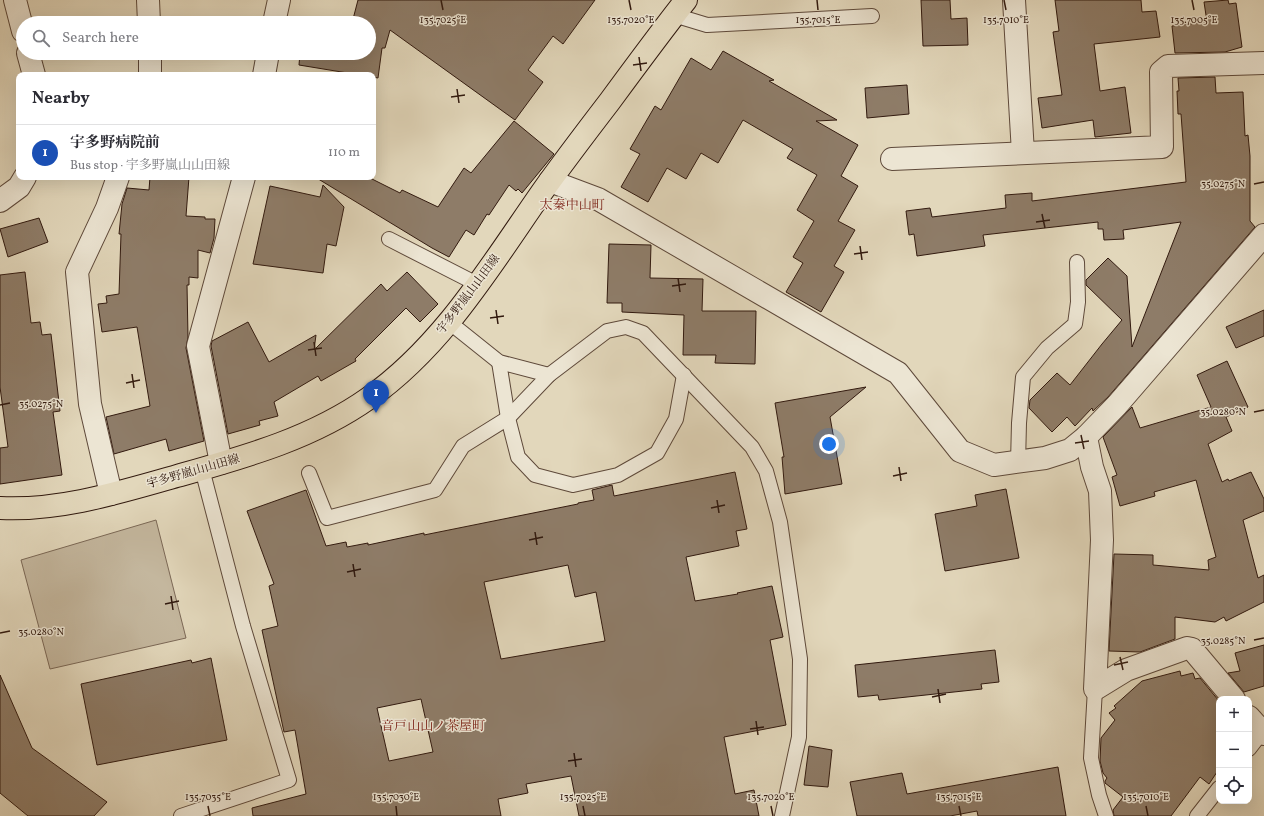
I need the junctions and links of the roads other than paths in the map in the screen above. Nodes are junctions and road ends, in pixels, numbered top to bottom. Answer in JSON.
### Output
{"nodes":[{"id":1,"x":15,"y":0,"type":"edge"},
{"id":2,"x":148,"y":0,"type":"edge"},
{"id":3,"x":279,"y":0,"type":"edge"},
{"id":4,"x":1014,"y":0,"type":"edge"},
{"id":5,"x":680,"y":8,"type":"edge"},
{"id":6,"x":19,"y":16,"type":"edge"},
{"id":7,"x":149,"y":16,"type":"edge"},
{"id":8,"x":276,"y":16,"type":"edge"},
{"id":9,"x":872,"y":16,"type":"dead end"},
{"id":10,"x":30,"y":60,"type":"edge"},
{"id":11,"x":150,"y":60,"type":"edge"},
{"id":12,"x":267,"y":60,"type":"edge"},
{"id":13,"x":1264,"y":63,"type":"edge"},
{"id":14,"x":33,"y":72,"type":"edge"},
{"id":15,"x":150,"y":72,"type":"edge"},
{"id":16,"x":265,"y":72,"type":"edge"},
{"id":17,"x":1023,"y":153,"type":"junction"},
{"id":18,"x":892,"y":159,"type":"dead end"},
{"id":19,"x":23,"y":180,"type":"edge"},
{"id":20,"x":117,"y":180,"type":"edge"},
{"id":21,"x":243,"y":180,"type":"edge"},
{"id":22,"x":550,"y":182,"type":"junction"},
{"id":23,"x":0,"y":201,"type":"edge"},
{"id":24,"x":1264,"y":235,"type":"edge"},
{"id":25,"x":389,"y":239,"type":"dead end"},
{"id":26,"x":1077,"y":262,"type":"dead end"},
{"id":27,"x":477,"y":284,"type":"junction"},
{"id":28,"x":449,"y":322,"type":"junction"},
{"id":29,"x":499,"y":362,"type":"junction"},
{"id":30,"x":549,"y":375,"type":"junction"},
{"id":31,"x":684,"y":375,"type":"junction"},
{"id":32,"x":508,"y":418,"type":"junction"},
{"id":33,"x":1086,"y":437,"type":"junction"},
{"id":34,"x":1018,"y":463,"type":"junction"},
{"id":35,"x":212,"y":466,"type":"junction"},
{"id":36,"x":309,"y":473,"type":"dead end"},
{"id":37,"x":110,"y":494,"type":"junction"},
{"id":38,"x":0,"y":508,"type":"edge"},
{"id":39,"x":1095,"y":689,"type":"junction"},
{"id":40,"x":1231,"y":696,"type":"edge"},
{"id":41,"x":1258,"y":728,"type":"edge"},
{"id":42,"x":1252,"y":742,"type":"edge"},
{"id":43,"x":1216,"y":792,"type":"edge"},
{"id":44,"x":181,"y":816,"type":"edge"},
{"id":45,"x":782,"y":816,"type":"edge"},
{"id":46,"x":1106,"y":816,"type":"edge"},
{"id":47,"x":1198,"y":816,"type":"edge"}],
"edges":[{"from":1,"to":6,"type":"street"},
{"from":2,"to":7,"type":"street"},
{"from":3,"to":8,"type":"street"},
{"from":4,"to":17,"type":"street"},
{"from":5,"to":9,"type":"lane"},
{"from":5,"to":22,"type":"main road","name":"宇多野嵐山山田線"},
{"from":10,"to":14,"type":"street"},
{"from":11,"to":15,"type":"street"},
{"from":12,"to":16,"type":"street"},
{"from":13,"to":17,"type":"street"},
{"from":17,"to":18,"type":"street"},
{"from":19,"to":23,"type":"street"},
{"from":20,"to":37,"type":"street"},
{"from":21,"to":35,"type":"street"},
{"from":22,"to":27,"type":"main road","name":"宇多野嵐山山田線"},
{"from":22,"to":34,"type":"street"},
{"from":24,"to":33,"type":"street"},
{"from":25,"to":27,"type":"lane"},
{"from":26,"to":34,"type":"lane"},
{"from":27,"to":28,"type":"main road","name":"宇多野嵐山山田線"},
{"from":28,"to":29,"type":"lane"},
{"from":28,"to":35,"type":"main road","name":"宇多野嵐山山田線"},
{"from":29,"to":30,"type":"lane"},
{"from":29,"to":32,"type":"lane"},
{"from":30,"to":31,"type":"lane"},
{"from":30,"to":32,"type":"lane"},
{"from":31,"to":32,"type":"lane"},
{"from":31,"to":45,"type":"lane"},
{"from":32,"to":36,"type":"lane"},
{"from":33,"to":34,"type":"street"},
{"from":33,"to":39,"type":"street"},
{"from":35,"to":37,"type":"main road","name":"宇多野嵐山山田線"},
{"from":35,"to":44,"type":"lane"},
{"from":37,"to":38,"type":"main road","name":"宇多野嵐山山田線"},
{"from":39,"to":40,"type":"street"},
{"from":39,"to":46,"type":"lane"},
{"from":41,"to":42,"type":"lane"},
{"from":43,"to":47,"type":"lane"}]}
